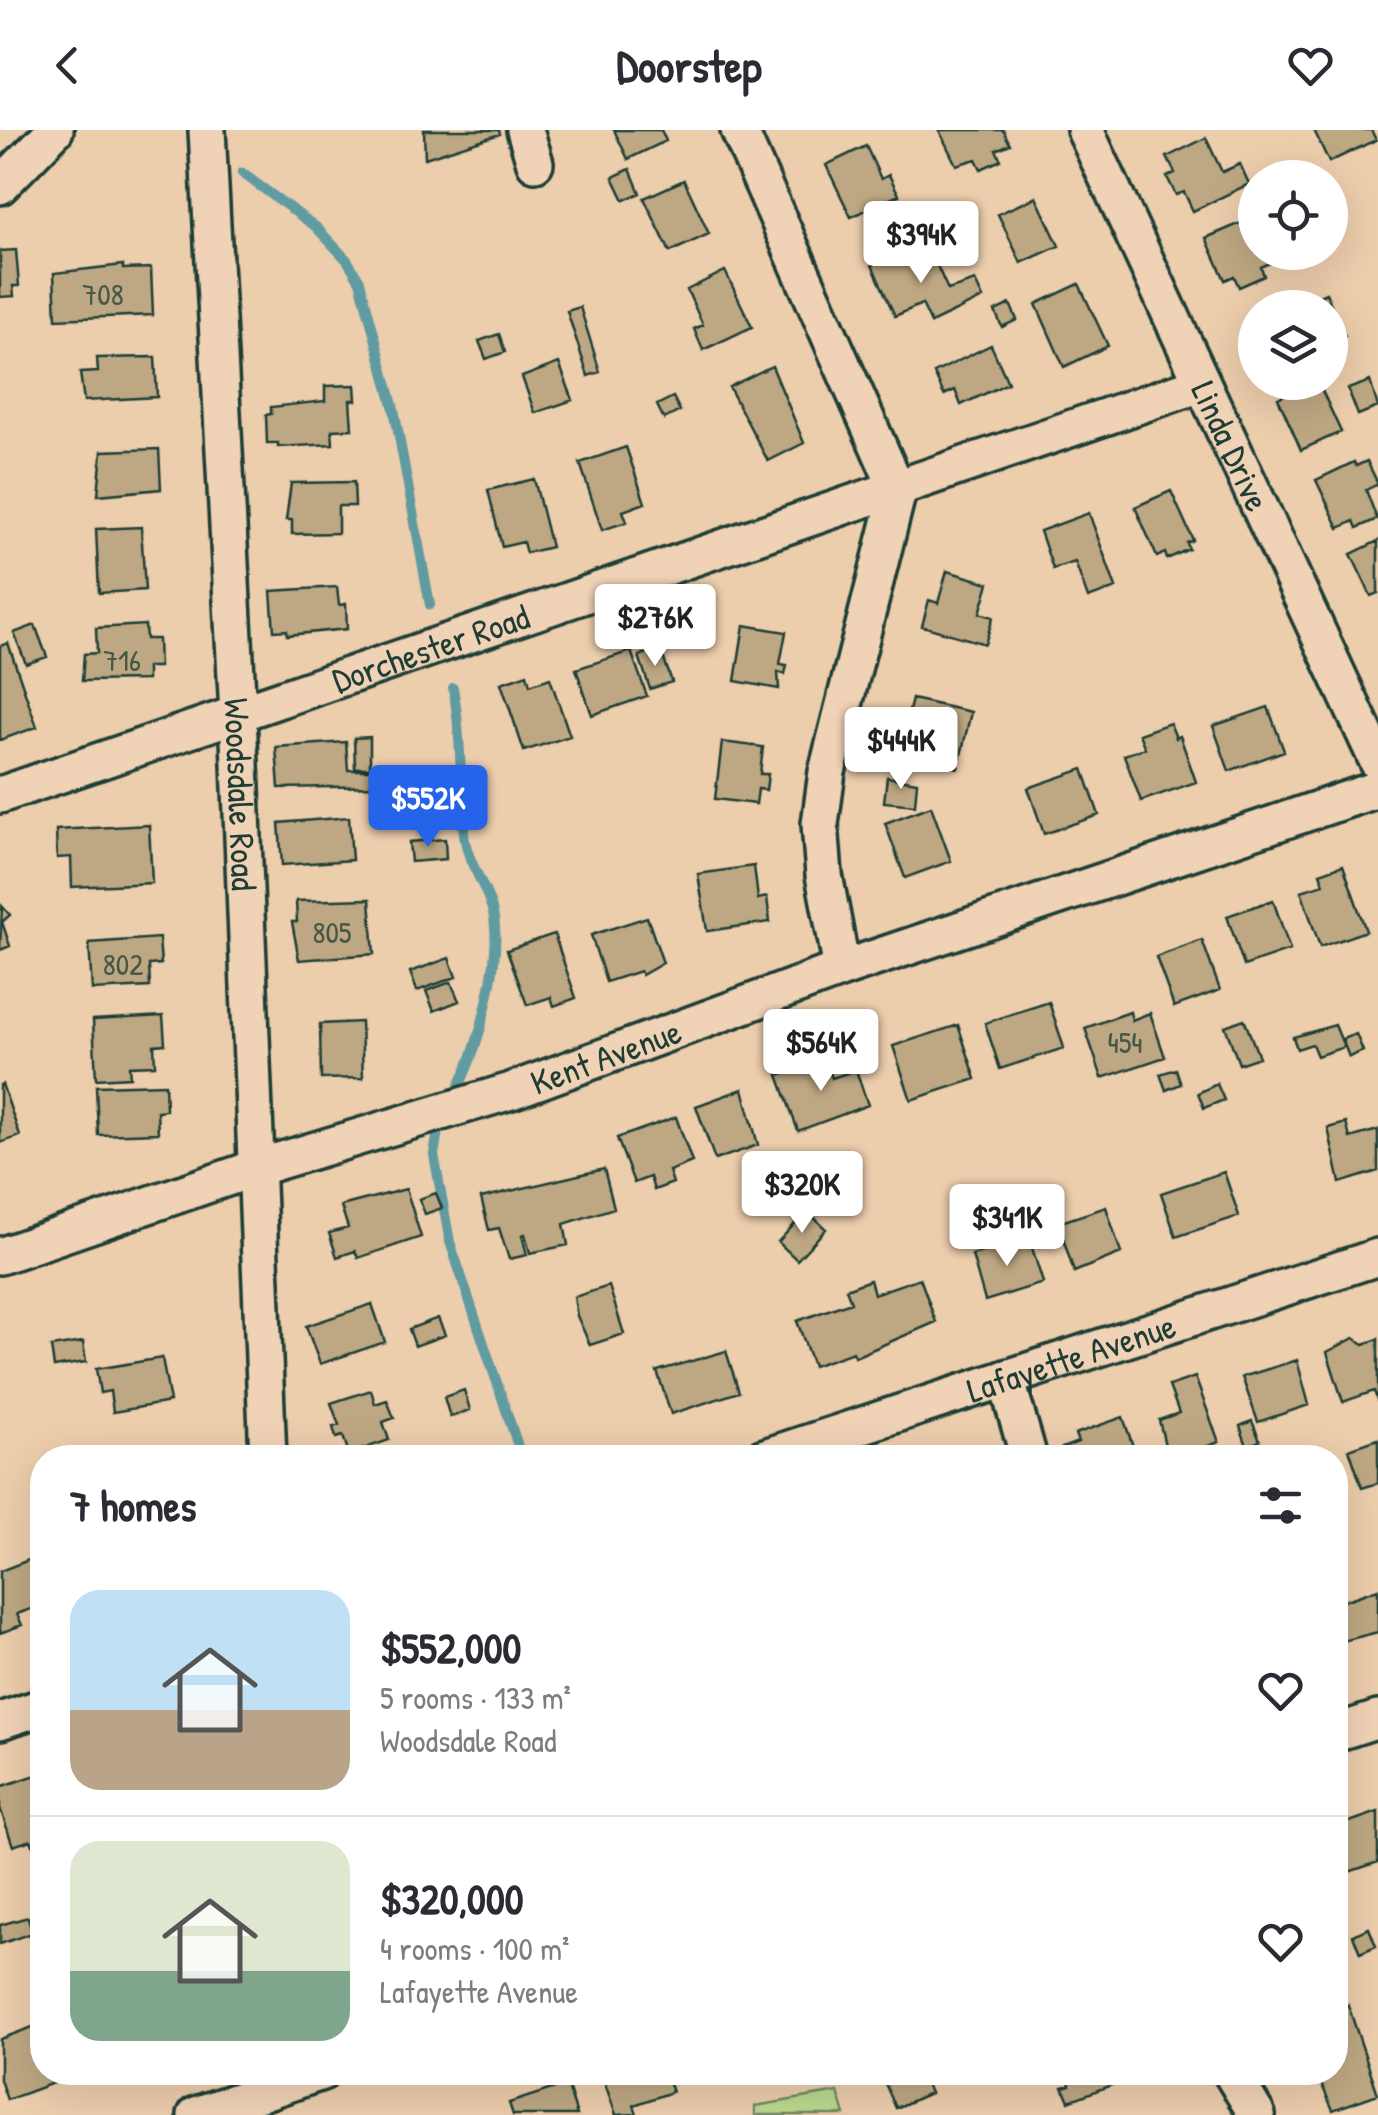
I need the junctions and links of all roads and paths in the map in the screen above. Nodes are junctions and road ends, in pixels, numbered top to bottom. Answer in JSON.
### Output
{"nodes":[{"id":1,"x":55,"y":130,"type":"edge"},
{"id":2,"x":207,"y":130,"type":"edge"},
{"id":3,"x":739,"y":130,"type":"edge"},
{"id":4,"x":1085,"y":130,"type":"edge"},
{"id":5,"x":0,"y":186,"type":"edge"},
{"id":6,"x":1201,"y":384,"type":"junction"},
{"id":7,"x":898,"y":491,"type":"junction"},
{"id":8,"x":238,"y":714,"type":"junction"},
{"id":9,"x":1378,"y":762,"type":"edge"},
{"id":10,"x":1378,"y":789,"type":"edge"},
{"id":11,"x":0,"y":795,"type":"edge"},
{"id":12,"x":842,"y":970,"type":"junction"},
{"id":13,"x":256,"y":1168,"type":"junction"},
{"id":14,"x":0,"y":1256,"type":"edge"},
{"id":15,"x":1378,"y":1257,"type":"edge"},
{"id":16,"x":1006,"y":1378,"type":"junction"},
{"id":17,"x":267,"y":1445,"type":"edge"},
{"id":18,"x":802,"y":1445,"type":"edge"},
{"id":19,"x":1025,"y":1445,"type":"edge"},
{"id":20,"x":30,"y":1710,"type":"edge"},
{"id":21,"x":1378,"y":1719,"type":"edge"},
{"id":22,"x":0,"y":1721,"type":"edge"},
{"id":23,"x":1348,"y":1729,"type":"edge"},
{"id":24,"x":284,"y":2085,"type":"edge"},
{"id":25,"x":1239,"y":2085,"type":"edge"},
{"id":26,"x":196,"y":2115,"type":"edge"},
{"id":27,"x":1257,"y":2115,"type":"edge"}],
"edges":[{"from":1,"to":5,"type":"street"},
{"from":2,"to":8,"type":"street","name":"Woodsdale Road"},
{"from":3,"to":7,"type":"street"},
{"from":4,"to":6,"type":"street","name":"Linda Drive"},
{"from":6,"to":7,"type":"street","name":"Dorchester Road"},
{"from":6,"to":9,"type":"street","name":"Linda Drive"},
{"from":7,"to":8,"type":"street","name":"Dorchester Road"},
{"from":7,"to":12,"type":"street"},
{"from":8,"to":11,"type":"street","name":"Dorchester Road"},
{"from":8,"to":13,"type":"street","name":"Woodsdale Road"},
{"from":10,"to":12,"type":"street","name":"Kent Avenue"},
{"from":12,"to":13,"type":"street","name":"Kent Avenue"},
{"from":13,"to":14,"type":"street","name":"Kent Avenue"},
{"from":13,"to":17,"type":"street","name":"Woodsdale Road"},
{"from":15,"to":16,"type":"street","name":"Lafayette Avenue"},
{"from":16,"to":18,"type":"street","name":"Lafayette Avenue"},
{"from":16,"to":19,"type":"street"},
{"from":20,"to":22,"type":"street"},
{"from":21,"to":23,"type":"street"},
{"from":24,"to":26,"type":"street"},
{"from":25,"to":27,"type":"street"}]}
